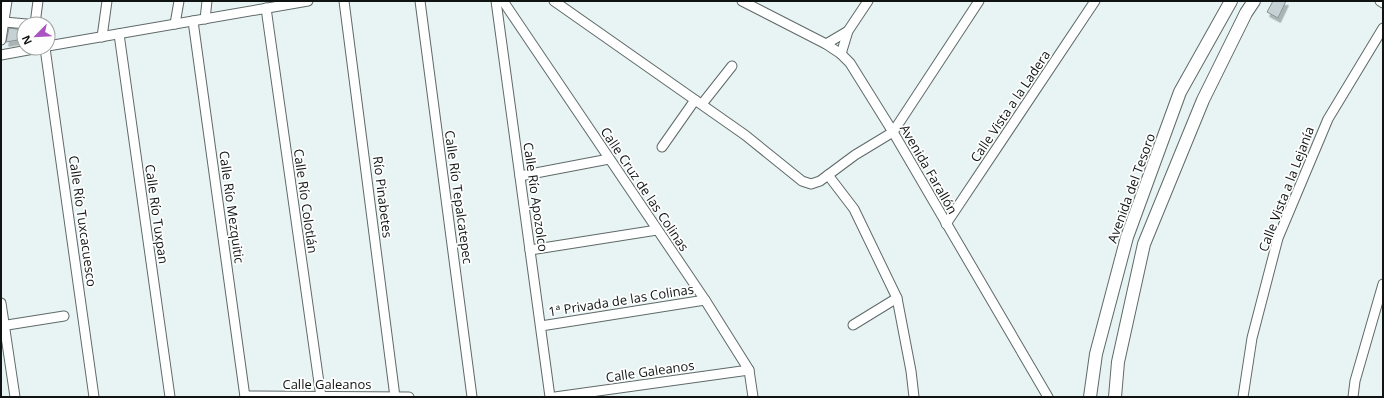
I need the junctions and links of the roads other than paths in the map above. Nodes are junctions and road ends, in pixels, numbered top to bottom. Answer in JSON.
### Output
{"nodes":[{"id":1,"x":7,"y":1,"type":"edge"},
{"id":2,"x":38,"y":1,"type":"edge"},
{"id":3,"x":107,"y":1,"type":"edge"},
{"id":4,"x":179,"y":1,"type":"edge"},
{"id":5,"x":207,"y":1,"type":"edge"},
{"id":6,"x":308,"y":1,"type":"edge"},
{"id":7,"x":344,"y":1,"type":"edge"},
{"id":8,"x":420,"y":1,"type":"edge"},
{"id":9,"x":496,"y":1,"type":"edge"},
{"id":10,"x":503,"y":1,"type":"edge"},
{"id":11,"x":554,"y":1,"type":"edge"},
{"id":12,"x":742,"y":1,"type":"edge"},
{"id":13,"x":868,"y":1,"type":"edge"},
{"id":14,"x":980,"y":1,"type":"edge"},
{"id":15,"x":1095,"y":1,"type":"edge"},
{"id":16,"x":1232,"y":1,"type":"edge"},
{"id":17,"x":1254,"y":1,"type":"edge"},
{"id":18,"x":1380,"y":1,"type":"edge"},
{"id":19,"x":1383,"y":3,"type":"edge"},
{"id":20,"x":272,"y":5,"type":"edge"},
{"id":21,"x":758,"y":5,"type":"edge"},
{"id":22,"x":36,"y":16,"type":"edge"},
{"id":23,"x":205,"y":19,"type":"junction"},
{"id":24,"x":193,"y":21,"type":"junction"},
{"id":25,"x":4,"y":22,"type":"junction"},
{"id":26,"x":16,"y":23,"type":"edge"},
{"id":27,"x":175,"y":24,"type":"junction"},
{"id":28,"x":1383,"y":28,"type":"edge"},
{"id":29,"x":848,"y":31,"type":"junction"},
{"id":30,"x":119,"y":34,"type":"junction"},
{"id":31,"x":102,"y":37,"type":"junction"},
{"id":32,"x":1,"y":40,"type":"edge"},
{"id":33,"x":826,"y":44,"type":"junction"},
{"id":34,"x":56,"y":45,"type":"edge"},
{"id":35,"x":16,"y":52,"type":"edge"},
{"id":36,"x":841,"y":54,"type":"junction"},
{"id":37,"x":1,"y":55,"type":"edge"},
{"id":38,"x":46,"y":56,"type":"edge"},
{"id":39,"x":732,"y":66,"type":"dead end"},
{"id":40,"x":699,"y":102,"type":"junction"},
{"id":41,"x":893,"y":132,"type":"junction"},
{"id":42,"x":662,"y":147,"type":"dead end"},
{"id":43,"x":609,"y":159,"type":"junction"},
{"id":44,"x":828,"y":175,"type":"junction"},
{"id":45,"x":520,"y":176,"type":"junction"},
{"id":46,"x":946,"y":224,"type":"junction"},
{"id":47,"x":657,"y":230,"type":"junction"},
{"id":48,"x":530,"y":250,"type":"junction"},
{"id":49,"x":1383,"y":284,"type":"edge"},
{"id":50,"x":897,"y":298,"type":"junction"},
{"id":51,"x":705,"y":300,"type":"junction"},
{"id":52,"x":1,"y":303,"type":"edge"},
{"id":53,"x":64,"y":316,"type":"dead end"},
{"id":54,"x":852,"y":325,"type":"dead end"},
{"id":55,"x":3,"y":326,"type":"edge"},
{"id":56,"x":541,"y":326,"type":"junction"},
{"id":57,"x":749,"y":370,"type":"junction"},
{"id":58,"x":14,"y":397,"type":"edge"},
{"id":59,"x":94,"y":397,"type":"edge"},
{"id":60,"x":170,"y":397,"type":"edge"},
{"id":61,"x":245,"y":397,"type":"edge"},
{"id":62,"x":321,"y":397,"type":"edge"},
{"id":63,"x":395,"y":397,"type":"edge"},
{"id":64,"x":409,"y":397,"type":"edge"},
{"id":65,"x":472,"y":397,"type":"edge"},
{"id":66,"x":550,"y":397,"type":"edge"},
{"id":67,"x":555,"y":397,"type":"edge"},
{"id":68,"x":753,"y":397,"type":"edge"},
{"id":69,"x":914,"y":397,"type":"edge"},
{"id":70,"x":1048,"y":397,"type":"edge"},
{"id":71,"x":1090,"y":397,"type":"edge"},
{"id":72,"x":1115,"y":397,"type":"edge"},
{"id":73,"x":1243,"y":397,"type":"edge"},
{"id":74,"x":1353,"y":397,"type":"edge"}],
"edges":[{"from":1,"to":25,"type":"street"},
{"from":2,"to":22,"type":"street"},
{"from":3,"to":31,"type":"street"},
{"from":4,"to":27,"type":"street"},
{"from":5,"to":23,"type":"street"},
{"from":6,"to":20,"type":"street"},
{"from":7,"to":63,"type":"street","name":"Río Pinabetes"},
{"from":8,"to":65,"type":"street","name":"Calle Río Tepalcatepec"},
{"from":9,"to":45,"type":"street","name":"Calle Río Apozolco"},
{"from":10,"to":43,"type":"street","name":"Calle Cruz de las Colinas"},
{"from":11,"to":40,"type":"street"},
{"from":12,"to":21,"type":"street","name":"Avenida Farallón"},
{"from":13,"to":29,"type":"street"},
{"from":14,"to":41,"type":"street"},
{"from":15,"to":46,"type":"street","name":"Calle Vista a la Ladera"},
{"from":16,"to":71,"type":"main road","name":"Avenida del Tesoro"},
{"from":17,"to":72,"type":"main road"},
{"from":18,"to":19,"type":"street"},
{"from":20,"to":23,"type":"street"},
{"from":20,"to":62,"type":"street","name":"Calle Río Colotlán"},
{"from":21,"to":33,"type":"street","name":"Avenida Farallón"},
{"from":23,"to":24,"type":"street"},
{"from":24,"to":27,"type":"street"},
{"from":24,"to":61,"type":"street","name":"Calle Río Mezquitic"},
{"from":25,"to":26,"type":"street"},
{"from":25,"to":32,"type":"street"},
{"from":27,"to":30,"type":"street"},
{"from":28,"to":73,"type":"street","name":"Calle Vista a la Lejanía"},
{"from":29,"to":33,"type":"street"},
{"from":29,"to":36,"type":"street"},
{"from":30,"to":31,"type":"street"},
{"from":30,"to":60,"type":"street","name":"Calle Río Tuxpan"},
{"from":31,"to":34,"type":"street"},
{"from":33,"to":36,"type":"street","name":"Avenida Farallón"},
{"from":35,"to":37,"type":"street"},
{"from":36,"to":41,"type":"street","name":"Avenida Farallón"},
{"from":38,"to":59,"type":"street","name":"Calle Río Tuxcacuesco"},
{"from":39,"to":40,"type":"street"},
{"from":40,"to":42,"type":"street"},
{"from":40,"to":44,"type":"street"},
{"from":41,"to":44,"type":"street"},
{"from":41,"to":46,"type":"street","name":"Avenida Farallón"},
{"from":43,"to":45,"type":"street"},
{"from":43,"to":47,"type":"street","name":"Calle Cruz de las Colinas"},
{"from":44,"to":50,"type":"street"},
{"from":45,"to":48,"type":"street","name":"Calle Río Apozolco"},
{"from":46,"to":70,"type":"street","name":"Avenida Farallón"},
{"from":47,"to":48,"type":"street"},
{"from":47,"to":51,"type":"street","name":"Calle Cruz de las Colinas"},
{"from":48,"to":56,"type":"street","name":"Calle Río Apozolco"},
{"from":49,"to":74,"type":"street"},
{"from":50,"to":54,"type":"street"},
{"from":50,"to":69,"type":"street"},
{"from":51,"to":56,"type":"street","name":"1ª Privada de las Colinas"},
{"from":51,"to":57,"type":"street","name":"Calle Cruz de las Colinas"},
{"from":52,"to":55,"type":"street"},
{"from":53,"to":55,"type":"street"},
{"from":55,"to":58,"type":"street"},
{"from":56,"to":66,"type":"street","name":"Calle Río Apozolco"},
{"from":57,"to":67,"type":"street","name":"Calle Galeanos"},
{"from":57,"to":68,"type":"street","name":"Calle Cruz de las Colinas"},
{"from":61,"to":62,"type":"street","name":"Calle Galeanos"},
{"from":62,"to":63,"type":"street","name":"Calle Galeanos"},
{"from":63,"to":64,"type":"street","name":"Calle Galeanos"}]}
